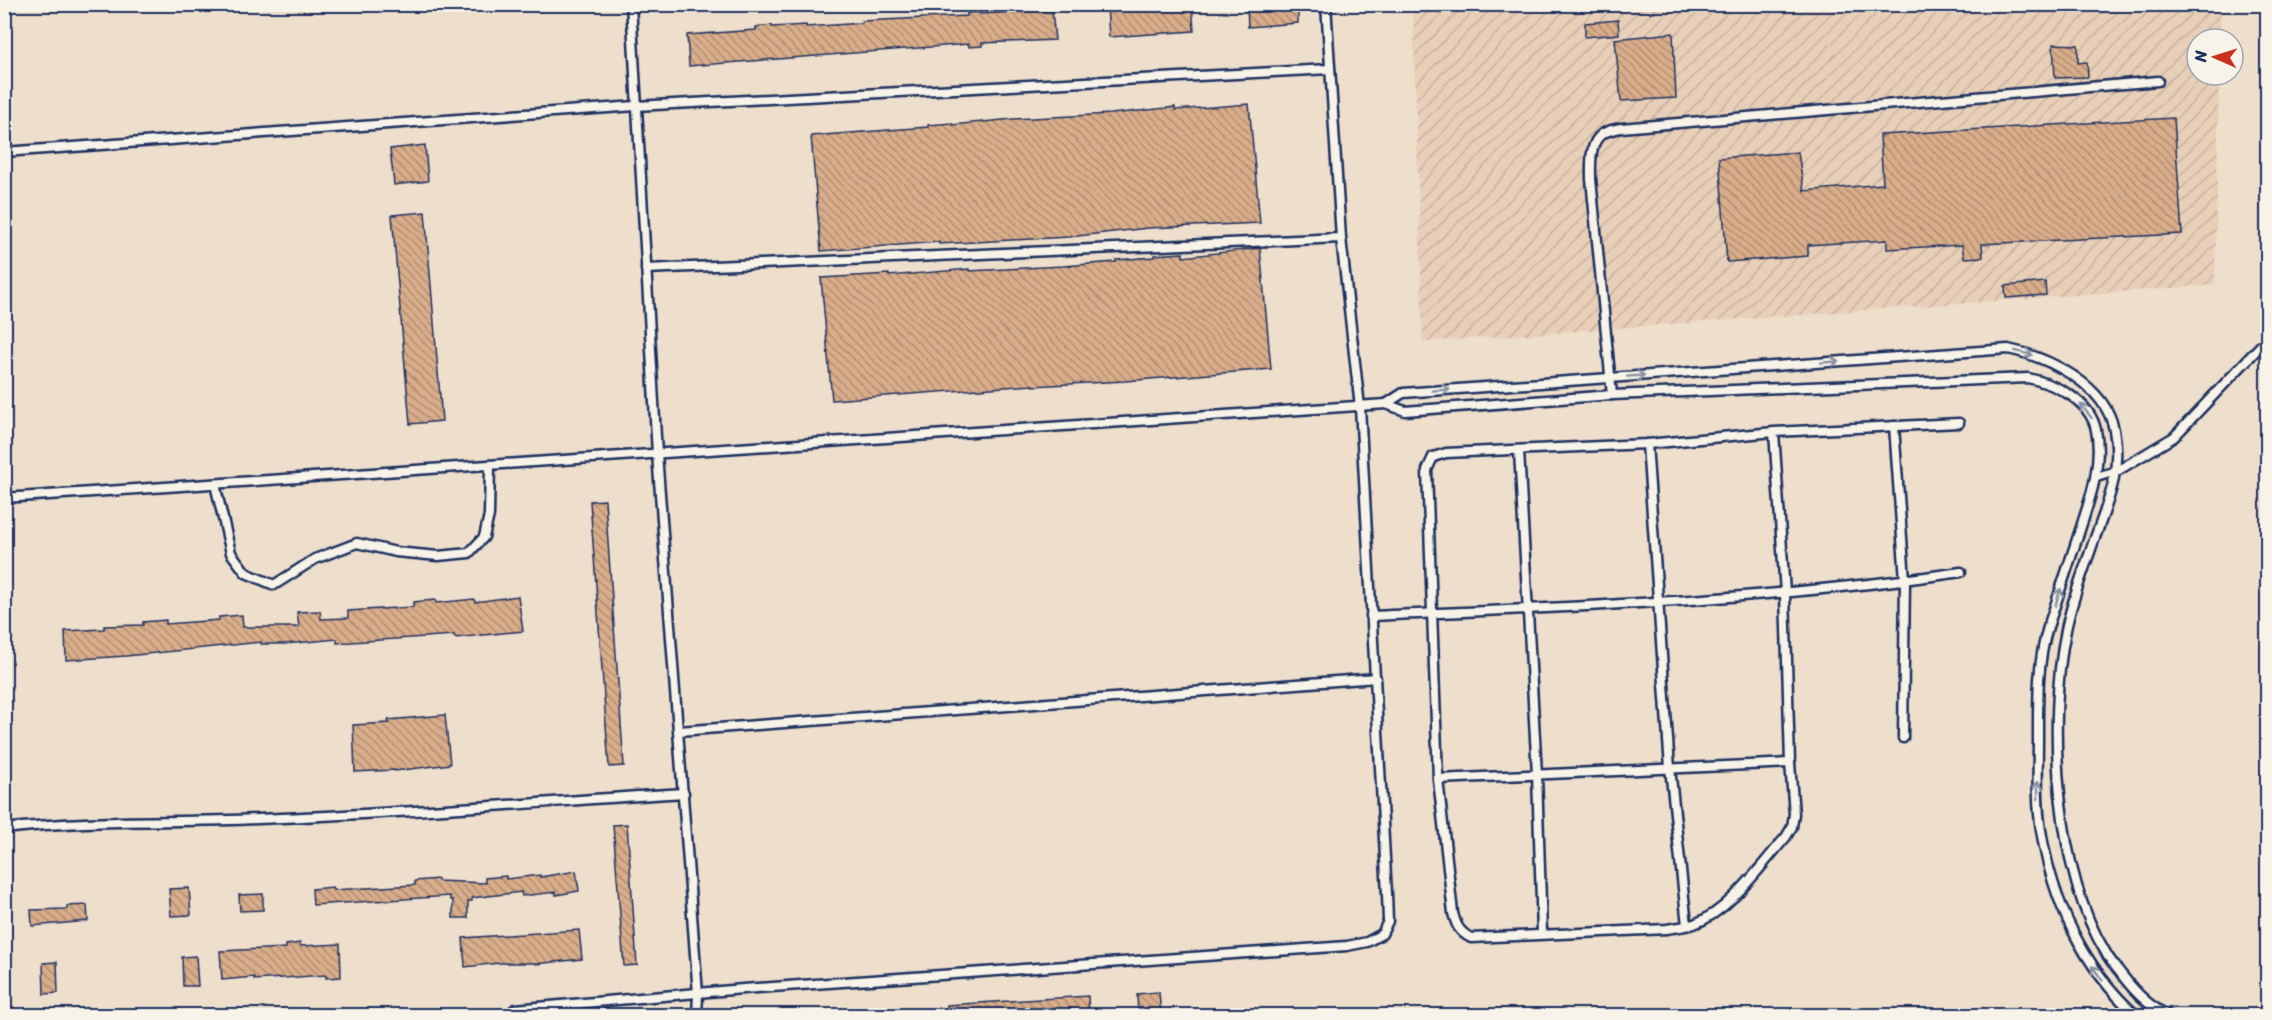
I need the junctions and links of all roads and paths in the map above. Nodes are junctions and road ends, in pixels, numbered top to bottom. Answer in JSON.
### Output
{"nodes":[{"id":1,"x":631,"y":4,"type":"edge"},
{"id":2,"x":1326,"y":4,"type":"edge"},
{"id":3,"x":1330,"y":69,"type":"junction"},
{"id":4,"x":2158,"y":81,"type":"dead end"},
{"id":5,"x":636,"y":106,"type":"junction"},
{"id":6,"x":4,"y":152,"type":"edge"},
{"id":7,"x":1341,"y":238,"type":"junction"},
{"id":8,"x":646,"y":269,"type":"junction"},
{"id":9,"x":2268,"y":338,"type":"edge"},
{"id":10,"x":1610,"y":378,"type":"junction"},
{"id":11,"x":1612,"y":395,"type":"junction"},
{"id":12,"x":1386,"y":404,"type":"junction"},
{"id":13,"x":1360,"y":406,"type":"junction"},
{"id":14,"x":1959,"y":423,"type":"dead end"},
{"id":15,"x":1894,"y":426,"type":"junction"},
{"id":16,"x":1774,"y":432,"type":"junction"},
{"id":17,"x":1647,"y":444,"type":"junction"},
{"id":18,"x":1519,"y":451,"type":"junction"},
{"id":19,"x":657,"y":454,"type":"junction"},
{"id":20,"x":490,"y":465,"type":"junction"},
{"id":21,"x":2117,"y":471,"type":"junction"},
{"id":22,"x":2096,"y":477,"type":"junction"},
{"id":23,"x":215,"y":484,"type":"junction"},
{"id":24,"x":4,"y":498,"type":"edge"},
{"id":25,"x":1961,"y":572,"type":"dead end"},
{"id":26,"x":1905,"y":580,"type":"junction"},
{"id":27,"x":1785,"y":593,"type":"junction"},
{"id":28,"x":1657,"y":603,"type":"junction"},
{"id":29,"x":1527,"y":609,"type":"junction"},
{"id":30,"x":1432,"y":613,"type":"junction"},
{"id":31,"x":1371,"y":616,"type":"junction"},
{"id":32,"x":1376,"y":678,"type":"junction"},
{"id":33,"x":679,"y":731,"type":"junction"},
{"id":34,"x":1903,"y":738,"type":"dead end"},
{"id":35,"x":1790,"y":763,"type":"junction"},
{"id":36,"x":1670,"y":768,"type":"junction"},
{"id":37,"x":1537,"y":774,"type":"junction"},
{"id":38,"x":1438,"y":779,"type":"junction"},
{"id":39,"x":684,"y":793,"type":"junction"},
{"id":40,"x":4,"y":829,"type":"edge"},
{"id":41,"x":1687,"y":926,"type":"junction"},
{"id":42,"x":1542,"y":934,"type":"junction"},
{"id":43,"x":698,"y":994,"type":"junction"},
{"id":44,"x":2268,"y":1014,"type":"edge"},
{"id":45,"x":508,"y":1016,"type":"edge"},
{"id":46,"x":697,"y":1016,"type":"edge"},
{"id":47,"x":2137,"y":1016,"type":"edge"},
{"id":48,"x":2170,"y":1016,"type":"edge"},
{"id":49,"x":2254,"y":1016,"type":"edge"}],
"edges":[{"from":1,"to":5,"type":"lane"},
{"from":2,"to":3,"type":"lane"},
{"from":3,"to":5,"type":"lane"},
{"from":3,"to":7,"type":"lane"},
{"from":4,"to":10,"type":"lane"},
{"from":5,"to":6,"type":"lane"},
{"from":5,"to":8,"type":"lane"},
{"from":7,"to":8,"type":"lane"},
{"from":7,"to":13,"type":"lane"},
{"from":8,"to":19,"type":"lane"},
{"from":9,"to":21,"type":"lane"},
{"from":10,"to":11,"type":"lane"},
{"from":12,"to":10,"type":"lane","one_way":true},
{"from":10,"to":21,"type":"lane","one_way":true},
{"from":11,"to":12,"type":"lane"},
{"from":22,"to":11,"type":"lane","one_way":true},
{"from":12,"to":13,"type":"lane"},
{"from":13,"to":19,"type":"lane"},
{"from":13,"to":31,"type":"lane"},
{"from":14,"to":15,"type":"lane"},
{"from":15,"to":16,"type":"lane"},
{"from":15,"to":26,"type":"lane"},
{"from":16,"to":17,"type":"lane"},
{"from":16,"to":27,"type":"lane"},
{"from":17,"to":18,"type":"lane"},
{"from":17,"to":28,"type":"lane"},
{"from":18,"to":29,"type":"lane"},
{"from":18,"to":30,"type":"lane"},
{"from":19,"to":20,"type":"lane"},
{"from":19,"to":33,"type":"lane"},
{"from":20,"to":23,"type":"lane"},
{"from":20,"to":23,"type":"lane"},
{"from":21,"to":22,"type":"lane"},
{"from":21,"to":48,"type":"lane"},
{"from":47,"to":22,"type":"lane","one_way":true},
{"from":23,"to":24,"type":"lane"},
{"from":25,"to":26,"type":"lane"},
{"from":26,"to":27,"type":"lane"},
{"from":26,"to":34,"type":"lane"},
{"from":27,"to":28,"type":"lane"},
{"from":27,"to":35,"type":"lane"},
{"from":28,"to":29,"type":"lane"},
{"from":28,"to":36,"type":"lane"},
{"from":29,"to":30,"type":"lane"},
{"from":29,"to":37,"type":"lane"},
{"from":30,"to":31,"type":"lane"},
{"from":30,"to":38,"type":"lane"},
{"from":31,"to":32,"type":"lane"},
{"from":32,"to":33,"type":"lane"},
{"from":32,"to":43,"type":"lane"},
{"from":33,"to":39,"type":"lane"},
{"from":35,"to":36,"type":"lane"},
{"from":35,"to":41,"type":"lane"},
{"from":36,"to":37,"type":"lane"},
{"from":36,"to":41,"type":"lane"},
{"from":37,"to":38,"type":"lane"},
{"from":37,"to":42,"type":"lane"},
{"from":38,"to":42,"type":"lane"},
{"from":39,"to":40,"type":"lane"},
{"from":39,"to":43,"type":"lane"},
{"from":41,"to":42,"type":"lane"},
{"from":43,"to":45,"type":"lane"},
{"from":43,"to":46,"type":"lane"},
{"from":44,"to":49,"type":"lane"}]}
